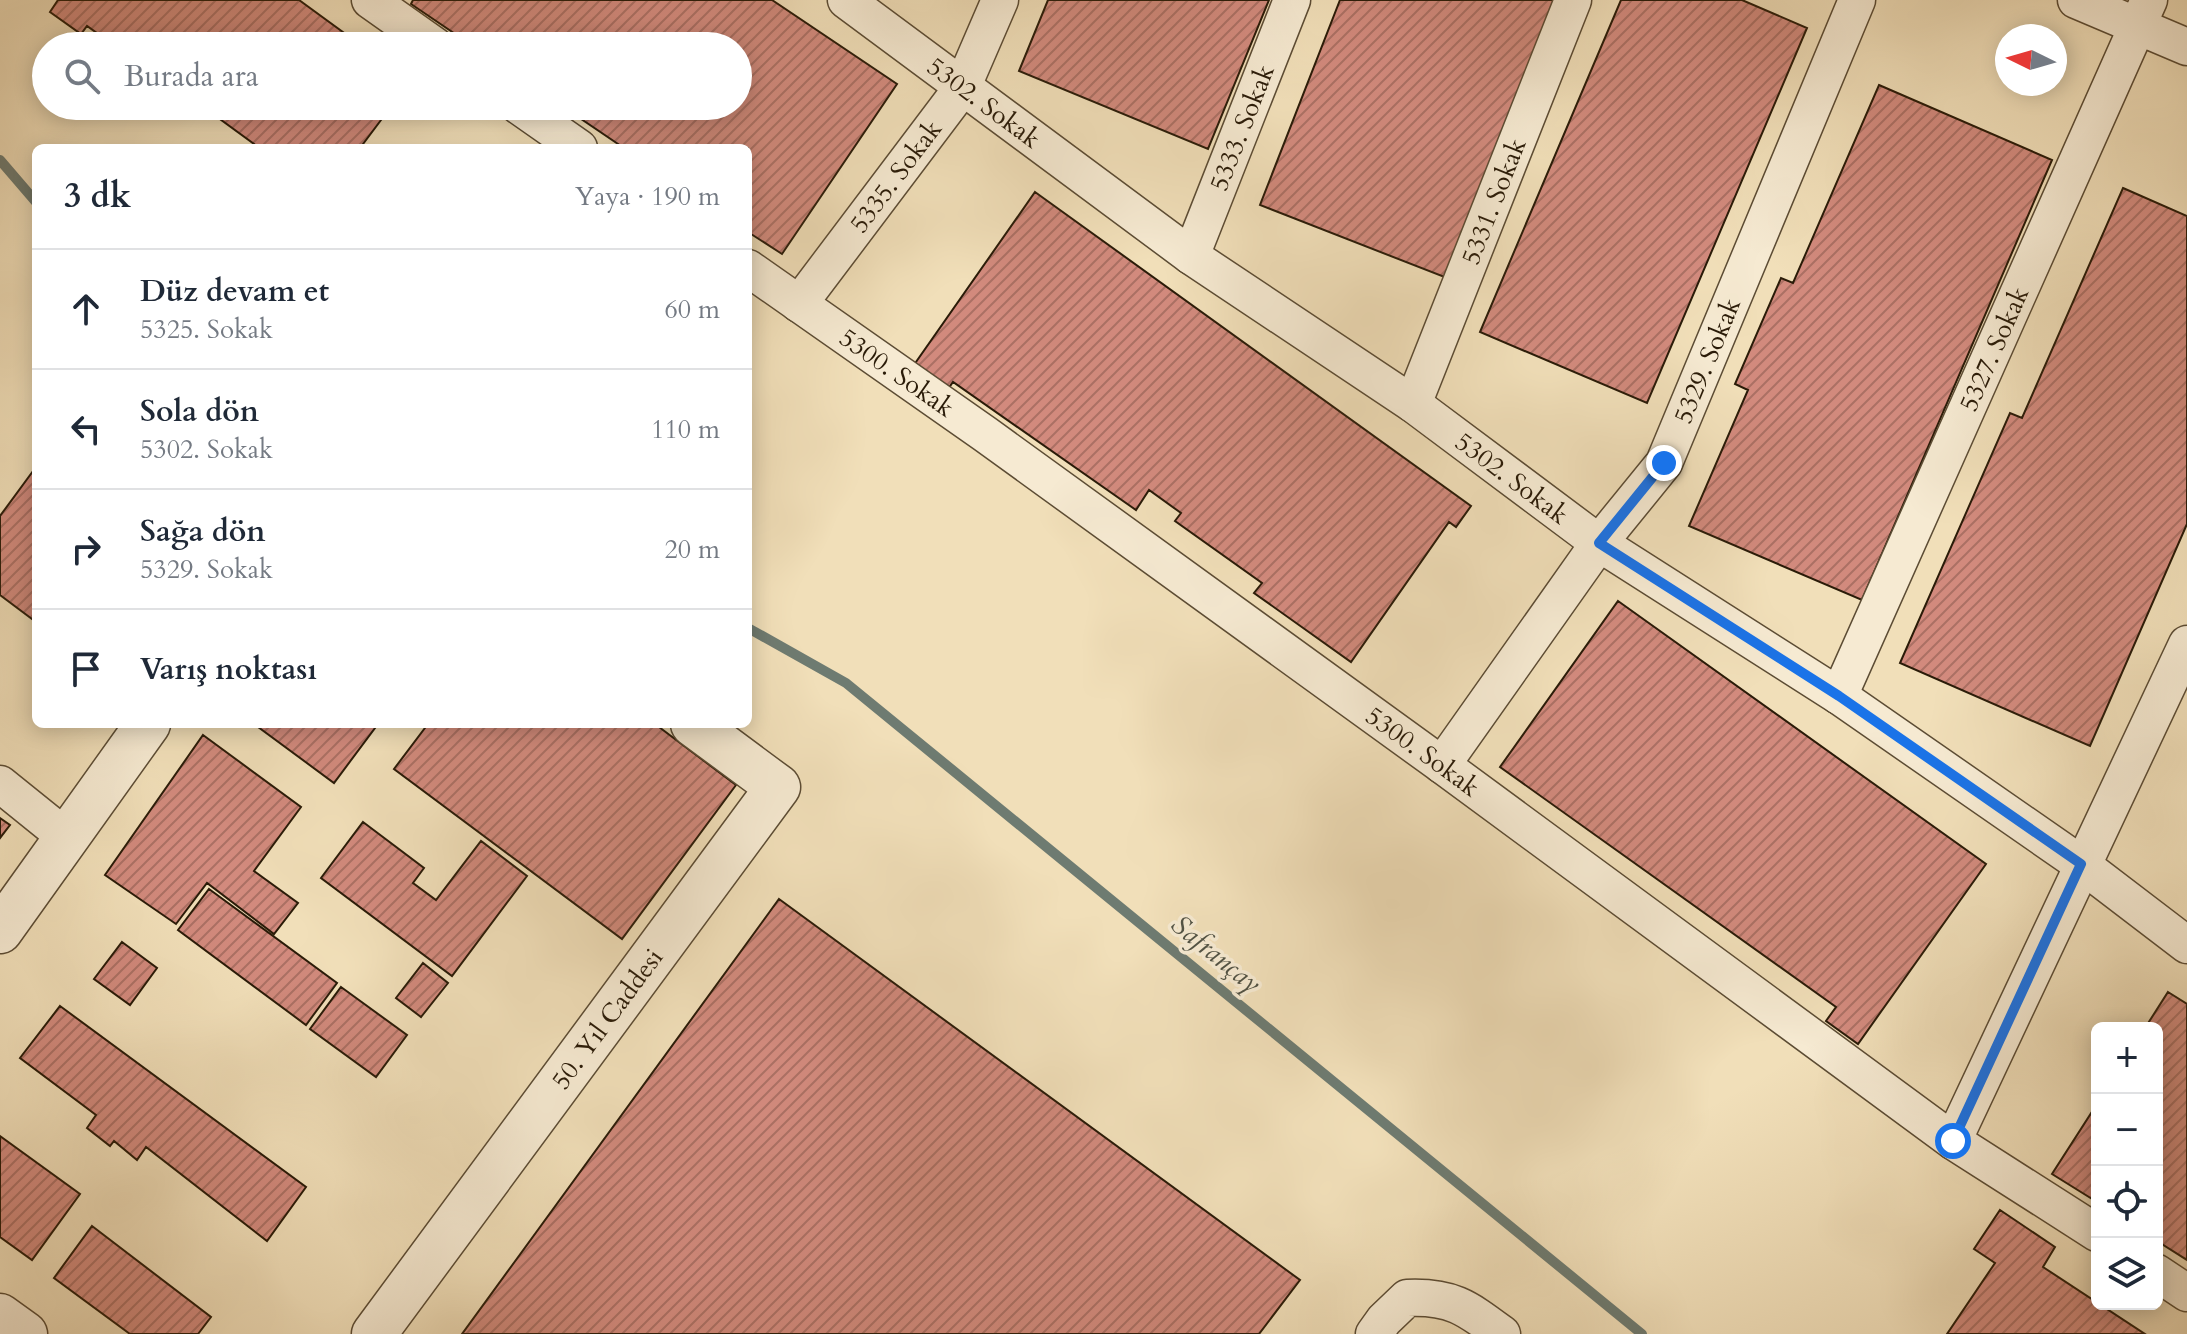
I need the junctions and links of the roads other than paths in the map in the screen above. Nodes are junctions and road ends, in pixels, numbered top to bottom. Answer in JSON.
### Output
{"nodes":[{"id":1,"x":370,"y":0,"type":"edge"},
{"id":2,"x":846,"y":0,"type":"edge"},
{"id":3,"x":1000,"y":0,"type":"edge"},
{"id":4,"x":1292,"y":0,"type":"edge"},
{"id":5,"x":1573,"y":0,"type":"edge"},
{"id":6,"x":1857,"y":0,"type":"edge"},
{"id":7,"x":2076,"y":0,"type":"edge"},
{"id":8,"x":2144,"y":13,"type":"edge"},
{"id":9,"x":415,"y":32,"type":"edge"},
{"id":10,"x":2187,"y":47,"type":"edge"},
{"id":11,"x":962,"y":88,"type":"junction"},
{"id":12,"x":539,"y":120,"type":"edge"},
{"id":13,"x":573,"y":144,"type":"edge"},
{"id":14,"x":1191,"y":256,"type":"junction"},
{"id":15,"x":752,"y":271,"type":"edge"},
{"id":16,"x":799,"y":304,"type":"junction"},
{"id":17,"x":1413,"y":404,"type":"junction"},
{"id":18,"x":1599,"y":543,"type":"junction"},
{"id":19,"x":2187,"y":644,"type":"edge"},
{"id":20,"x":1839,"y":696,"type":"junction"},
{"id":21,"x":145,"y":728,"type":"edge"},
{"id":22,"x":698,"y":728,"type":"edge"},
{"id":23,"x":1442,"y":765,"type":"junction"},
{"id":24,"x":0,"y":784,"type":"edge"},
{"id":25,"x":67,"y":838,"type":"junction"},
{"id":26,"x":2081,"y":864,"type":"junction"},
{"id":27,"x":0,"y":931,"type":"edge"},
{"id":28,"x":2187,"y":945,"type":"edge"},
{"id":29,"x":1953,"y":1141,"type":"junction"},
{"id":30,"x":2091,"y":1229,"type":"edge"},
{"id":31,"x":2163,"y":1277,"type":"edge"},
{"id":32,"x":2187,"y":1293,"type":"edge"},
{"id":33,"x":0,"y":1316,"type":"edge"},
{"id":34,"x":25,"y":1334,"type":"edge"},
{"id":35,"x":374,"y":1334,"type":"edge"},
{"id":36,"x":1374,"y":1334,"type":"edge"},
{"id":37,"x":1502,"y":1334,"type":"edge"}],
"edges":[{"from":1,"to":9,"type":"street"},
{"from":2,"to":11,"type":"street","name":"5302. Sokak"},
{"from":3,"to":11,"type":"street","name":"5335. Sokak"},
{"from":4,"to":14,"type":"street","name":"5333. Sokak"},
{"from":5,"to":17,"type":"street","name":"5331. Sokak"},
{"from":6,"to":18,"type":"street","name":"5329. Sokak"},
{"from":7,"to":8,"type":"street"},
{"from":8,"to":10,"type":"street"},
{"from":8,"to":20,"type":"street","name":"5327. Sokak"},
{"from":11,"to":14,"type":"street","name":"5302. Sokak"},
{"from":11,"to":16,"type":"street","name":"5335. Sokak"},
{"from":12,"to":13,"type":"street"},
{"from":14,"to":17,"type":"street","name":"5302. Sokak"},
{"from":15,"to":16,"type":"street","name":"5300. Sokak"},
{"from":16,"to":23,"type":"street","name":"5300. Sokak"},
{"from":17,"to":18,"type":"street","name":"5302. Sokak"},
{"from":18,"to":20,"type":"street","name":"5302. Sokak"},
{"from":18,"to":23,"type":"street","name":"5329. Sokak"},
{"from":19,"to":26,"type":"street"},
{"from":20,"to":26,"type":"street","name":"5302. Sokak"},
{"from":21,"to":25,"type":"street"},
{"from":22,"to":35,"type":"street","name":"50. Yıl Caddesi"},
{"from":23,"to":29,"type":"street","name":"5300. Sokak"},
{"from":24,"to":25,"type":"street"},
{"from":25,"to":27,"type":"street"},
{"from":26,"to":28,"type":"street","name":"5302. Sokak"},
{"from":26,"to":29,"type":"street"},
{"from":29,"to":30,"type":"street","name":"5300. Sokak"},
{"from":31,"to":32,"type":"street"},
{"from":33,"to":34,"type":"street"},
{"from":36,"to":37,"type":"street"}]}
